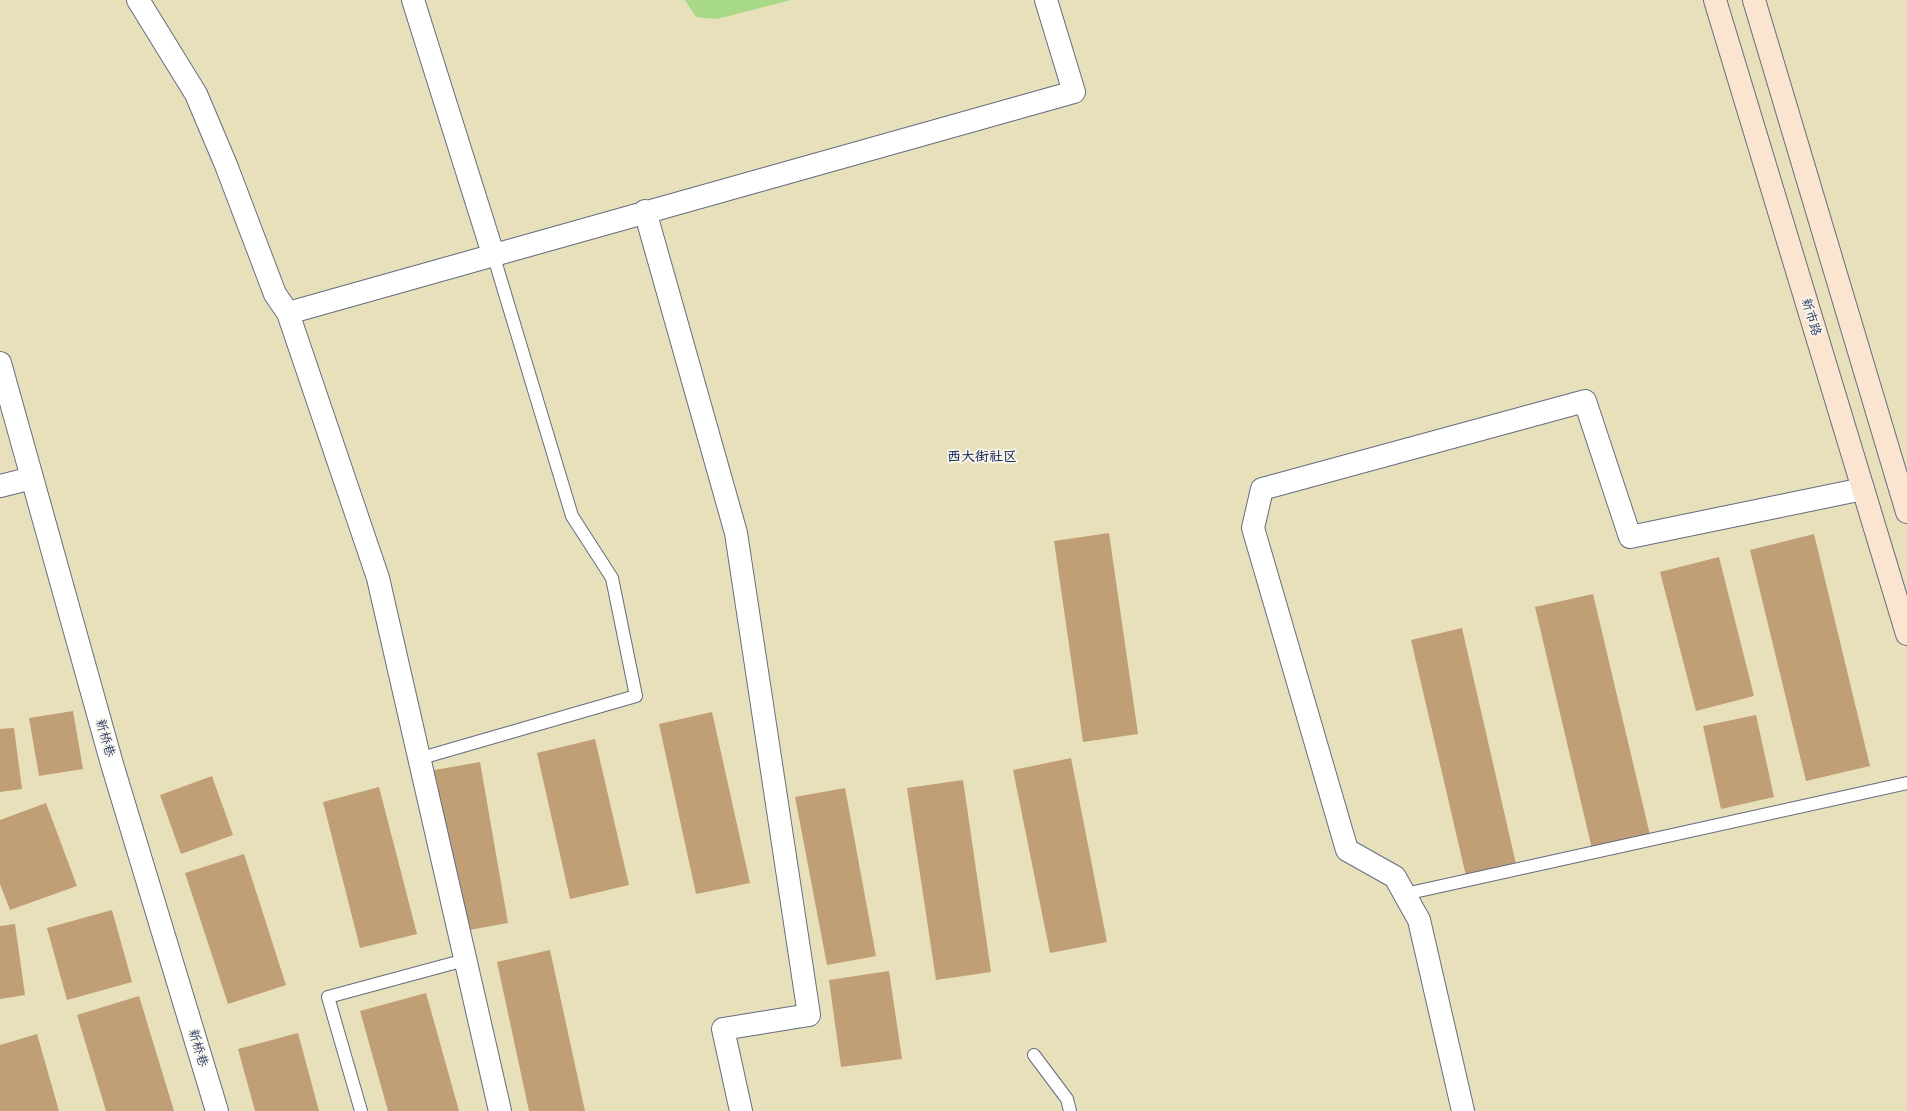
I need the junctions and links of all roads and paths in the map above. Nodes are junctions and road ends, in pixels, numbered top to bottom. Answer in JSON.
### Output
{"nodes":[{"id":1,"x":138,"y":0,"type":"edge"},
{"id":2,"x":413,"y":0,"type":"edge"},
{"id":3,"x":1046,"y":0,"type":"edge"},
{"id":4,"x":1715,"y":0,"type":"edge"},
{"id":5,"x":1754,"y":0,"type":"edge"},
{"id":6,"x":645,"y":212,"type":"junction"},
{"id":7,"x":493,"y":254,"type":"junction"},
{"id":8,"x":288,"y":313,"type":"junction"},
{"id":9,"x":0,"y":363,"type":"edge"},
{"id":10,"x":32,"y":478,"type":"junction"},
{"id":11,"x":0,"y":486,"type":"edge"},
{"id":12,"x":1863,"y":489,"type":"junction"},
{"id":13,"x":1907,"y":512,"type":"edge"},
{"id":14,"x":1907,"y":634,"type":"edge"},
{"id":15,"x":418,"y":759,"type":"junction"},
{"id":16,"x":1907,"y":783,"type":"edge"},
{"id":17,"x":1405,"y":894,"type":"junction"},
{"id":18,"x":465,"y":960,"type":"junction"},
{"id":19,"x":1034,"y":1055,"type":"dead end"},
{"id":20,"x":217,"y":1111,"type":"edge"},
{"id":21,"x":361,"y":1111,"type":"edge"},
{"id":22,"x":500,"y":1111,"type":"edge"},
{"id":23,"x":741,"y":1111,"type":"edge"},
{"id":24,"x":1070,"y":1111,"type":"edge"},
{"id":25,"x":1463,"y":1111,"type":"edge"}],
"edges":[{"from":1,"to":8,"type":"street"},
{"from":2,"to":7,"type":"street"},
{"from":3,"to":6,"type":"street"},
{"from":4,"to":12,"type":"main road","name":"新市路"},
{"from":5,"to":13,"type":"main road"},
{"from":6,"to":7,"type":"street"},
{"from":6,"to":23,"type":"street"},
{"from":7,"to":8,"type":"street"},
{"from":7,"to":15,"type":"lane"},
{"from":8,"to":15,"type":"street"},
{"from":9,"to":10,"type":"street","name":"新桥巷"},
{"from":10,"to":11,"type":"street"},
{"from":10,"to":20,"type":"street","name":"新桥巷"},
{"from":12,"to":14,"type":"main road","name":"新市路"},
{"from":12,"to":17,"type":"street"},
{"from":15,"to":18,"type":"street"},
{"from":16,"to":17,"type":"lane"},
{"from":17,"to":25,"type":"street"},
{"from":18,"to":21,"type":"lane"},
{"from":18,"to":22,"type":"street"},
{"from":19,"to":24,"type":"lane"}]}
